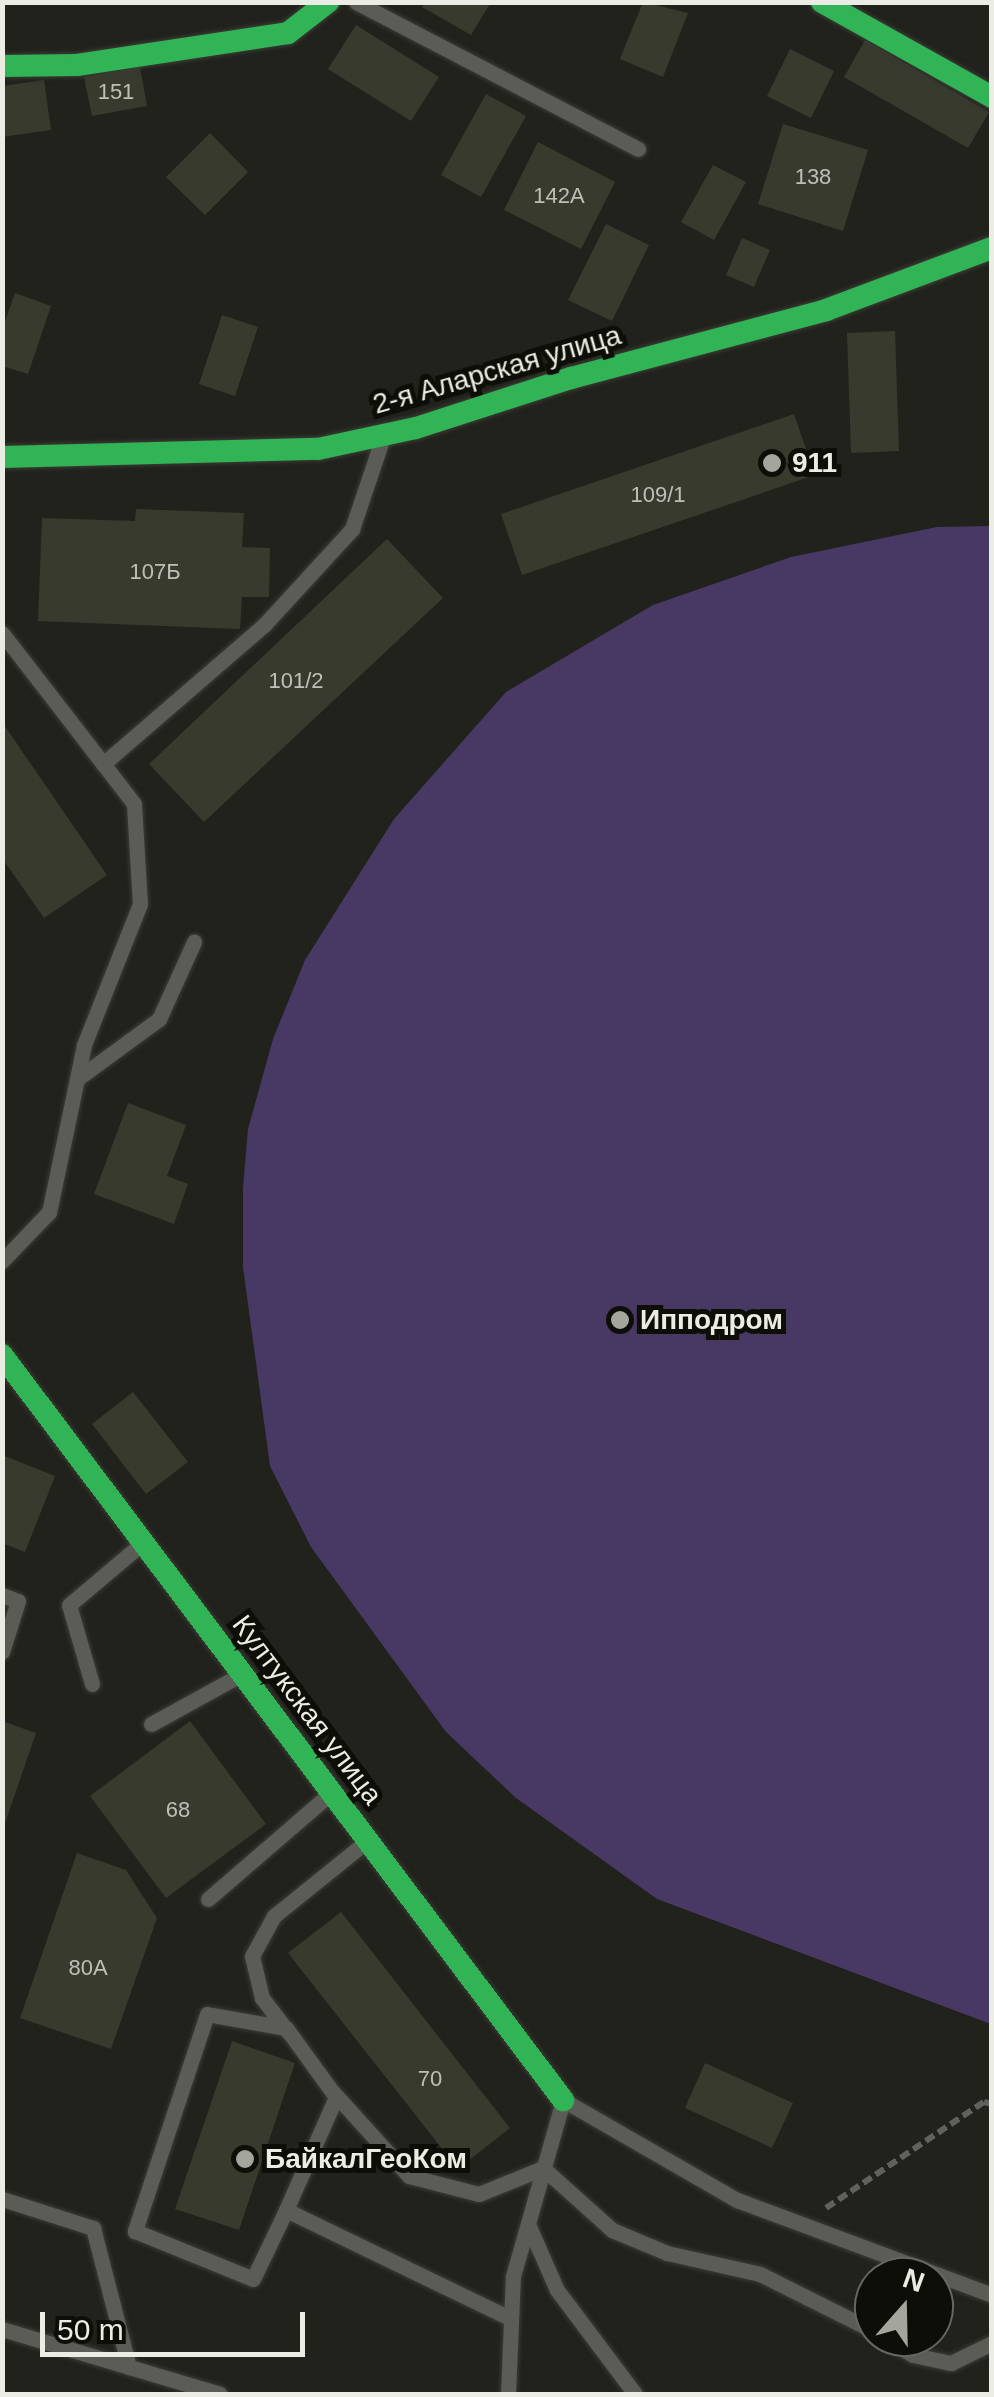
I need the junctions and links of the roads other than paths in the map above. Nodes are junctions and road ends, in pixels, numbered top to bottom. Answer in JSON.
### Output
{"nodes":[{"id":1,"x":328,"y":2,"type":"edge"},
{"id":2,"x":356,"y":2,"type":"edge"},
{"id":3,"x":822,"y":2,"type":"edge"},
{"id":4,"x":2,"y":66,"type":"edge"},
{"id":5,"x":992,"y":98,"type":"edge"},
{"id":6,"x":638,"y":149,"type":"dead end"},
{"id":7,"x":992,"y":248,"type":"edge"},
{"id":8,"x":384,"y":435,"type":"junction"},
{"id":9,"x":2,"y":457,"type":"edge"},
{"id":10,"x":2,"y":633,"type":"edge"},
{"id":11,"x":103,"y":764,"type":"junction"},
{"id":12,"x":194,"y":942,"type":"dead end"},
{"id":13,"x":76,"y":1080,"type":"junction"},
{"id":14,"x":2,"y":1260,"type":"edge"},
{"id":15,"x":2,"y":1356,"type":"edge"},
{"id":16,"x":143,"y":1542,"type":"junction"},
{"id":17,"x":2,"y":1595,"type":"edge"},
{"id":18,"x":2,"y":1652,"type":"edge"},
{"id":19,"x":242,"y":1674,"type":"junction"},
{"id":20,"x":92,"y":1684,"type":"dead end"},
{"id":21,"x":151,"y":1724,"type":"dead end"},
{"id":22,"x":331,"y":1793,"type":"junction"},
{"id":23,"x":368,"y":1841,"type":"junction"},
{"id":24,"x":208,"y":1899,"type":"dead end"},
{"id":25,"x":286,"y":2028,"type":"junction"},
{"id":26,"x":336,"y":2097,"type":"junction"},
{"id":27,"x":563,"y":2100,"type":"junction"},
{"id":28,"x":544,"y":2168,"type":"junction"},
{"id":29,"x":2,"y":2199,"type":"edge"},
{"id":30,"x":286,"y":2210,"type":"junction"},
{"id":31,"x":528,"y":2224,"type":"junction"},
{"id":32,"x":992,"y":2295,"type":"edge"},
{"id":33,"x":512,"y":2320,"type":"junction"},
{"id":34,"x":854,"y":2321,"type":"edge"},
{"id":35,"x":2,"y":2329,"type":"edge"},
{"id":36,"x":992,"y":2344,"type":"edge"},
{"id":37,"x":922,"y":2357,"type":"edge"},
{"id":38,"x":129,"y":2367,"type":"junction"},
{"id":39,"x":220,"y":2394,"type":"edge"},
{"id":40,"x":508,"y":2394,"type":"edge"},
{"id":41,"x":635,"y":2394,"type":"edge"}],
"edges":[{"from":1,"to":4,"type":"street"},
{"from":2,"to":6,"type":"lane"},
{"from":3,"to":5,"type":"street"},
{"from":7,"to":8,"type":"street","name":"2-я Аларская улица"},
{"from":8,"to":9,"type":"street","name":"2-я Аларская улица"},
{"from":8,"to":11,"type":"lane"},
{"from":10,"to":11,"type":"lane"},
{"from":11,"to":13,"type":"lane"},
{"from":12,"to":13,"type":"lane"},
{"from":13,"to":14,"type":"lane"},
{"from":15,"to":16,"type":"street","name":"Култукская улица"},
{"from":16,"to":19,"type":"street","name":"Култукская улица"},
{"from":16,"to":20,"type":"lane"},
{"from":17,"to":18,"type":"lane"},
{"from":19,"to":21,"type":"lane"},
{"from":19,"to":22,"type":"street","name":"Култукская улица"},
{"from":22,"to":23,"type":"street","name":"Култукская улица"},
{"from":22,"to":24,"type":"lane"},
{"from":23,"to":25,"type":"lane"},
{"from":23,"to":27,"type":"street","name":"Култукская улица"},
{"from":25,"to":26,"type":"lane"},
{"from":25,"to":30,"type":"lane"},
{"from":26,"to":28,"type":"lane"},
{"from":26,"to":30,"type":"lane"},
{"from":27,"to":28,"type":"lane"},
{"from":27,"to":32,"type":"lane"},
{"from":28,"to":31,"type":"lane"},
{"from":28,"to":34,"type":"lane"},
{"from":29,"to":38,"type":"lane"},
{"from":30,"to":33,"type":"lane"},
{"from":31,"to":33,"type":"lane"},
{"from":31,"to":41,"type":"lane"},
{"from":33,"to":40,"type":"lane"},
{"from":35,"to":38,"type":"lane"},
{"from":36,"to":37,"type":"lane"},
{"from":38,"to":39,"type":"lane"}]}
